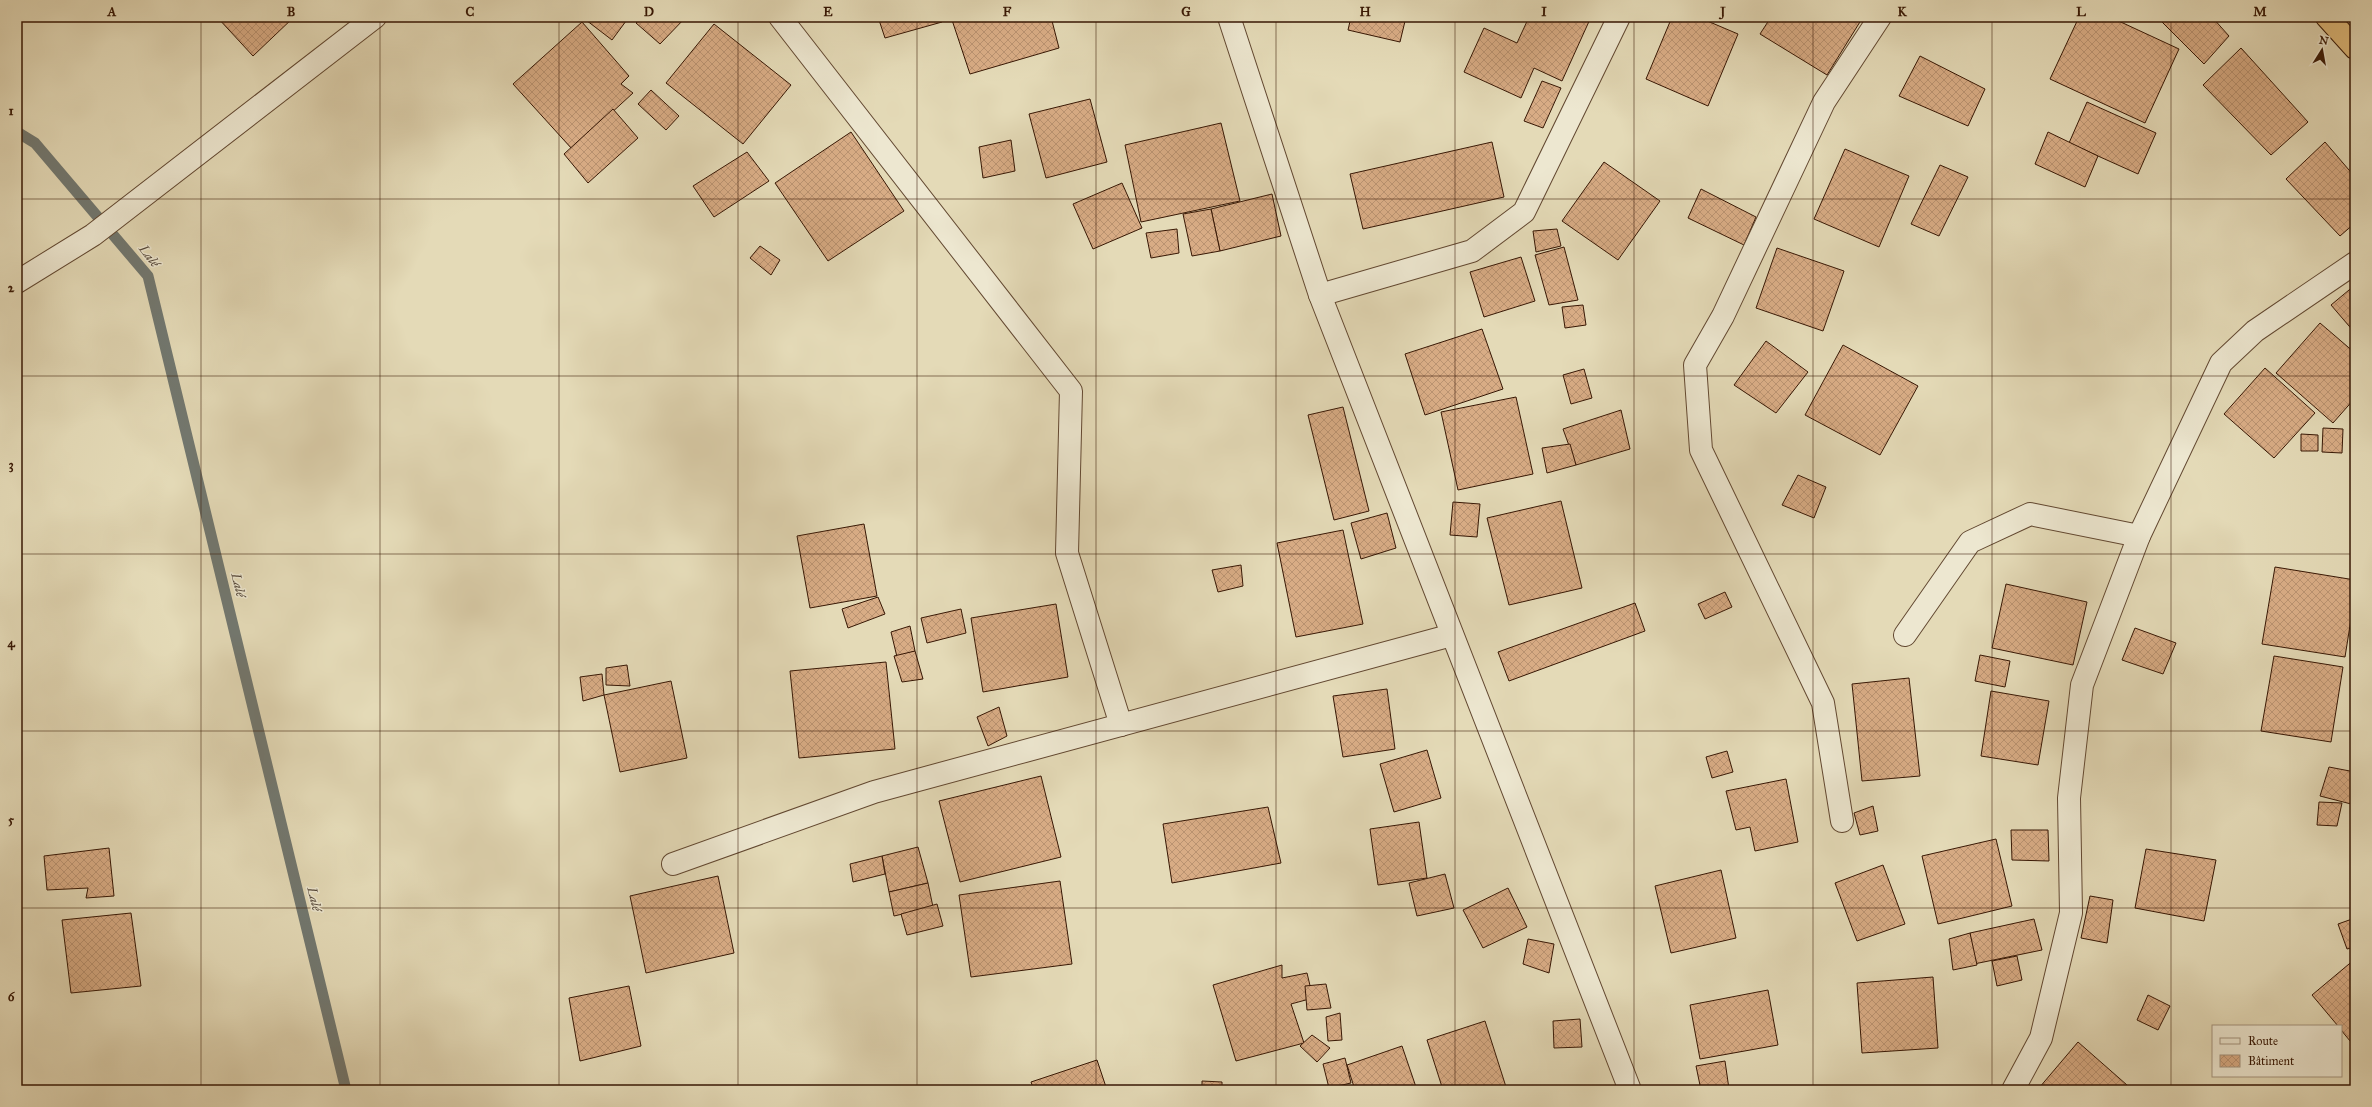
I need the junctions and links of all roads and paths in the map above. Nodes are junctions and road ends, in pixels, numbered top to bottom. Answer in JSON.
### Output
{"nodes":[{"id":1,"x":375,"y":17,"type":"edge"},
{"id":2,"x":780,"y":17,"type":"edge"},
{"id":3,"x":1229,"y":17,"type":"edge"},
{"id":4,"x":1620,"y":17,"type":"edge"},
{"id":5,"x":1880,"y":17,"type":"edge"},
{"id":6,"x":2327,"y":17,"type":"edge"},
{"id":7,"x":2355,"y":48,"type":"edge"},
{"id":8,"x":2355,"y":263,"type":"edge"},
{"id":9,"x":17,"y":282,"type":"edge"},
{"id":10,"x":1320,"y":296,"type":"junction"},
{"id":11,"x":2138,"y":536,"type":"junction"},
{"id":12,"x":1452,"y":635,"type":"junction"},
{"id":13,"x":1905,"y":635,"type":"dead end"},
{"id":14,"x":1121,"y":725,"type":"junction"},
{"id":15,"x":1842,"y":821,"type":"dead end"},
{"id":16,"x":673,"y":864,"type":"dead end"},
{"id":17,"x":1630,"y":1090,"type":"edge"},
{"id":18,"x":2013,"y":1090,"type":"edge"}],
"edges":[{"from":1,"to":9,"type":"street"},
{"from":2,"to":14,"type":"street"},
{"from":3,"to":10,"type":"street"},
{"from":4,"to":10,"type":"street"},
{"from":5,"to":15,"type":"street"},
{"from":6,"to":7,"type":"highway"},
{"from":8,"to":11,"type":"street"},
{"from":10,"to":12,"type":"street"},
{"from":11,"to":13,"type":"street"},
{"from":11,"to":18,"type":"street"},
{"from":12,"to":14,"type":"street"},
{"from":12,"to":17,"type":"street"},
{"from":14,"to":16,"type":"street"}]}
